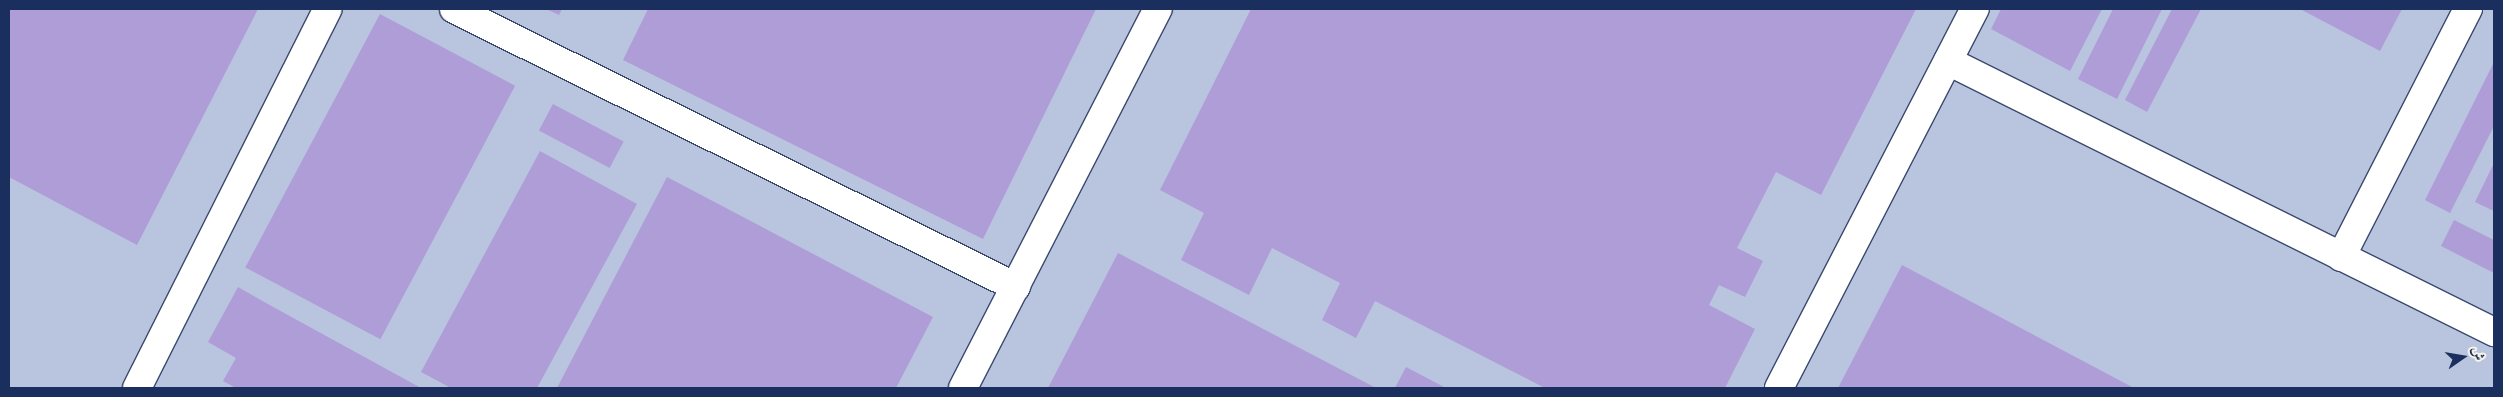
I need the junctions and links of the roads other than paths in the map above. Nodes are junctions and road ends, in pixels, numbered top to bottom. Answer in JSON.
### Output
{"nodes":[{"id":1,"x":328,"y":9,"type":"edge"},
{"id":2,"x":454,"y":9,"type":"edge"},
{"id":3,"x":1158,"y":9,"type":"edge"},
{"id":4,"x":1975,"y":9,"type":"edge"},
{"id":5,"x":2468,"y":9,"type":"edge"},
{"id":6,"x":1948,"y":61,"type":"junction"},
{"id":7,"x":2342,"y":256,"type":"junction"},
{"id":8,"x":1016,"y":287,"type":"junction"},
{"id":9,"x":2494,"y":332,"type":"edge"},
{"id":10,"x":137,"y":388,"type":"edge"},
{"id":11,"x":963,"y":388,"type":"edge"},
{"id":12,"x":1779,"y":388,"type":"edge"}],
"edges":[{"from":1,"to":10,"type":"lane"},
{"from":2,"to":8,"type":"lane"},
{"from":3,"to":8,"type":"lane"},
{"from":4,"to":6,"type":"lane"},
{"from":5,"to":7,"type":"lane"},
{"from":6,"to":7,"type":"lane"},
{"from":6,"to":12,"type":"lane"},
{"from":7,"to":9,"type":"lane"},
{"from":8,"to":11,"type":"lane"}]}
